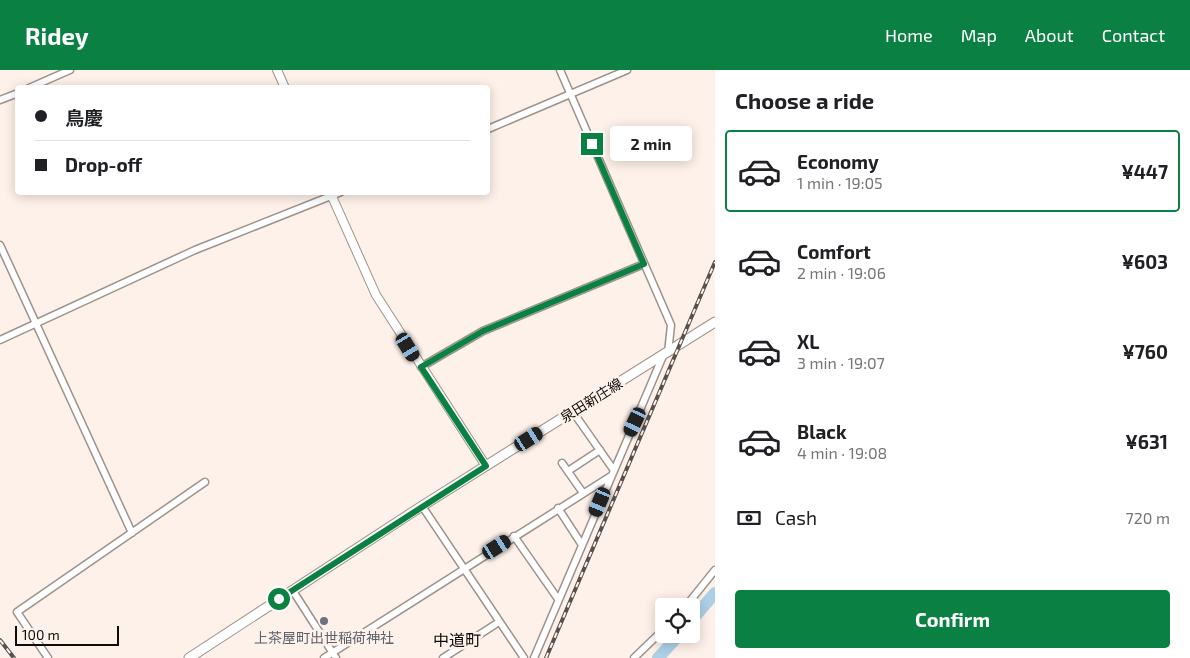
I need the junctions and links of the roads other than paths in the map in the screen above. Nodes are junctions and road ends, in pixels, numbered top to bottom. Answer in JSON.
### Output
{"nodes":[{"id":1,"x":70,"y":70,"type":"edge"},
{"id":2,"x":277,"y":70,"type":"edge"},
{"id":3,"x":560,"y":70,"type":"edge"},
{"id":4,"x":627,"y":70,"type":"edge"},
{"id":5,"x":37,"y":85,"type":"edge"},
{"id":6,"x":284,"y":85,"type":"edge"},
{"id":7,"x":15,"y":94,"type":"edge"},
{"id":8,"x":571,"y":94,"type":"junction"},
{"id":9,"x":0,"y":100,"type":"edge"},
{"id":10,"x":490,"y":128,"type":"edge"},
{"id":11,"x":329,"y":195,"type":"edge"},
{"id":12,"x":331,"y":195,"type":"edge"},
{"id":13,"x":0,"y":245,"type":"edge"},
{"id":14,"x":644,"y":264,"type":"junction"},
{"id":15,"x":715,"y":322,"type":"edge"},
{"id":16,"x":35,"y":325,"type":"junction"},
{"id":17,"x":0,"y":340,"type":"edge"},
{"id":18,"x":666,"y":354,"type":"junction"},
{"id":19,"x":421,"y":367,"type":"junction"},
{"id":20,"x":573,"y":412,"type":"junction"},
{"id":21,"x":600,"y":450,"type":"junction"},
{"id":22,"x":562,"y":463,"type":"dead end"},
{"id":23,"x":486,"y":466,"type":"junction"},
{"id":24,"x":613,"y":469,"type":"junction"},
{"id":25,"x":568,"y":472,"type":"junction"},
{"id":26,"x":610,"y":476,"type":"junction"},
{"id":27,"x":205,"y":482,"type":"dead end"},
{"id":28,"x":583,"y":493,"type":"junction"},
{"id":29,"x":422,"y":506,"type":"junction"},
{"id":30,"x":558,"y":508,"type":"junction"},
{"id":31,"x":132,"y":533,"type":"junction"},
{"id":32,"x":514,"y":536,"type":"junction"},
{"id":33,"x":582,"y":545,"type":"junction"},
{"id":34,"x":463,"y":568,"type":"junction"},
{"id":35,"x":715,"y":570,"type":"edge"},
{"id":36,"x":292,"y":591,"type":"junction"},
{"id":37,"x":692,"y":598,"type":"edge"},
{"id":38,"x":558,"y":599,"type":"junction"},
{"id":39,"x":499,"y":622,"type":"junction"},
{"id":40,"x":655,"y":638,"type":"edge"},
{"id":41,"x":335,"y":655,"type":"edge"},
{"id":42,"x":48,"y":658,"type":"edge"},
{"id":43,"x":189,"y":658,"type":"edge"},
{"id":44,"x":324,"y":658,"type":"edge"},
{"id":45,"x":443,"y":658,"type":"edge"},
{"id":46,"x":524,"y":658,"type":"edge"},
{"id":47,"x":534,"y":658,"type":"edge"},
{"id":48,"x":634,"y":658,"type":"edge"}],
"edges":[{"from":1,"to":5,"type":"street"},
{"from":2,"to":6,"type":"street"},
{"from":3,"to":8,"type":"street"},
{"from":4,"to":8,"type":"street"},
{"from":7,"to":9,"type":"street"},
{"from":8,"to":10,"type":"street"},
{"from":8,"to":14,"type":"street"},
{"from":11,"to":16,"type":"street"},
{"from":12,"to":19,"type":"street"},
{"from":13,"to":16,"type":"street"},
{"from":14,"to":18,"type":"street"},
{"from":14,"to":19,"type":"street"},
{"from":15,"to":18,"type":"main road","name":"泉田新庄線"},
{"from":16,"to":17,"type":"street"},
{"from":16,"to":31,"type":"street"},
{"from":18,"to":20,"type":"main road","name":"泉田新庄線"},
{"from":18,"to":24,"type":"street"},
{"from":19,"to":23,"type":"street"},
{"from":20,"to":21,"type":"street"},
{"from":20,"to":23,"type":"main road","name":"泉田新庄線"},
{"from":21,"to":24,"type":"street"},
{"from":21,"to":25,"type":"street"},
{"from":22,"to":25,"type":"street"},
{"from":23,"to":29,"type":"main road","name":"泉田新庄線"},
{"from":24,"to":26,"type":"street"},
{"from":25,"to":28,"type":"street"},
{"from":26,"to":28,"type":"street"},
{"from":26,"to":33,"type":"street"},
{"from":27,"to":31,"type":"street"},
{"from":28,"to":30,"type":"street"},
{"from":29,"to":34,"type":"street"},
{"from":29,"to":36,"type":"main road","name":"泉田新庄線"},
{"from":30,"to":32,"type":"street"},
{"from":30,"to":33,"type":"street"},
{"from":31,"to":42,"type":"street"},
{"from":32,"to":34,"type":"street"},
{"from":32,"to":38,"type":"street"},
{"from":33,"to":38,"type":"street"},
{"from":34,"to":39,"type":"street"},
{"from":34,"to":41,"type":"street"},
{"from":35,"to":37,"type":"street"},
{"from":36,"to":41,"type":"street"},
{"from":36,"to":43,"type":"main road","name":"泉田新庄線"},
{"from":38,"to":47,"type":"street"},
{"from":39,"to":45,"type":"street"},
{"from":39,"to":46,"type":"street"},
{"from":40,"to":48,"type":"street"},
{"from":41,"to":44,"type":"street"}]}
